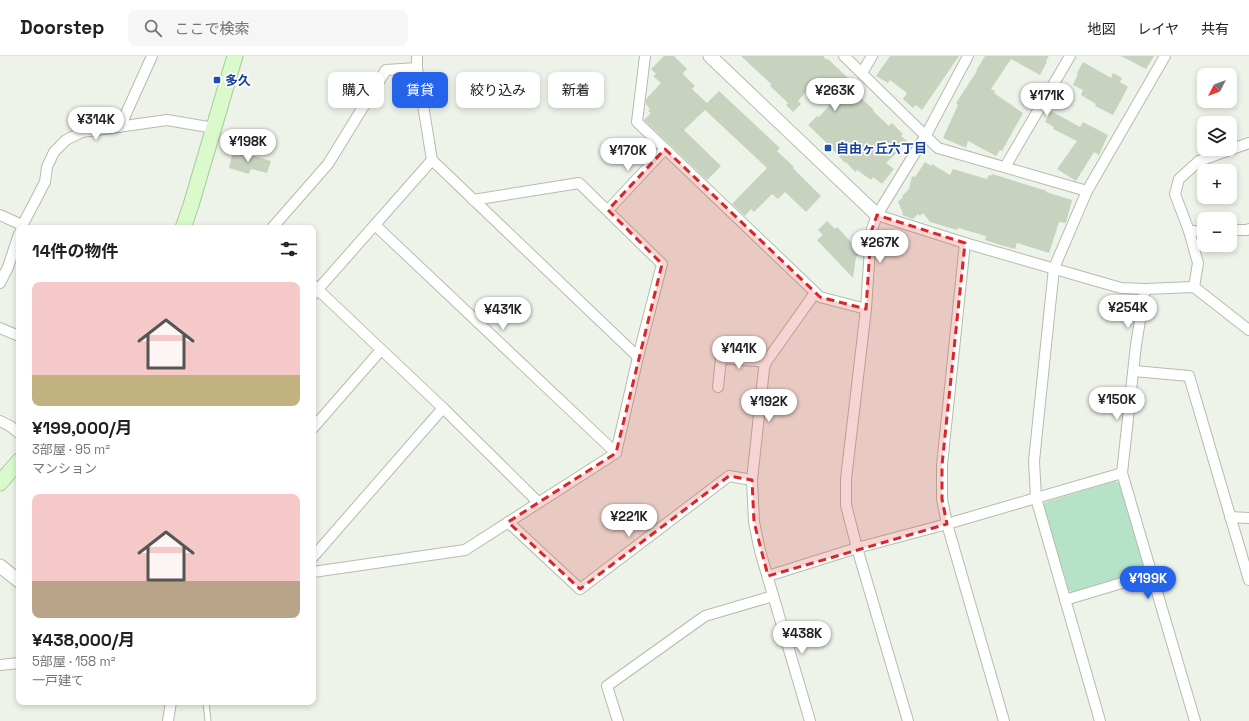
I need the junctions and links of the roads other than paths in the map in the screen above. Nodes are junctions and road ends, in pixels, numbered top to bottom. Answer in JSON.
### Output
{"nodes":[{"id":1,"x":152,"y":56,"type":"edge"},
{"id":2,"x":235,"y":56,"type":"edge"},
{"id":3,"x":417,"y":56,"type":"edge"},
{"id":4,"x":645,"y":56,"type":"edge"},
{"id":5,"x":710,"y":56,"type":"edge"},
{"id":6,"x":844,"y":56,"type":"edge"},
{"id":7,"x":872,"y":56,"type":"edge"},
{"id":8,"x":968,"y":56,"type":"edge"},
{"id":9,"x":1070,"y":56,"type":"edge"},
{"id":10,"x":1165,"y":56,"type":"edge"},
{"id":11,"x":417,"y":68,"type":"junction"},
{"id":12,"x":862,"y":73,"type":"junction"},
{"id":13,"x":120,"y":127,"type":"junction"},
{"id":14,"x":214,"y":128,"type":"junction"},
{"id":15,"x":926,"y":135,"type":"junction"},
{"id":16,"x":1249,"y":143,"type":"edge"},
{"id":17,"x":664,"y":149,"type":"junction"},
{"id":18,"x":432,"y":160,"type":"junction"},
{"id":19,"x":1005,"y":167,"type":"junction"},
{"id":20,"x":1087,"y":191,"type":"junction"},
{"id":21,"x":473,"y":200,"type":"junction"},
{"id":22,"x":608,"y":210,"type":"junction"},
{"id":23,"x":0,"y":215,"type":"edge"},
{"id":24,"x":877,"y":215,"type":"junction"},
{"id":25,"x":23,"y":225,"type":"edge"},
{"id":26,"x":184,"y":225,"type":"edge"},
{"id":27,"x":275,"y":225,"type":"edge"},
{"id":28,"x":375,"y":225,"type":"junction"},
{"id":29,"x":16,"y":226,"type":"edge"},
{"id":30,"x":1249,"y":229,"type":"edge"},
{"id":31,"x":1237,"y":230,"type":"edge"},
{"id":32,"x":1189,"y":231,"type":"junction"},
{"id":33,"x":1197,"y":231,"type":"edge"},
{"id":34,"x":965,"y":243,"type":"junction"},
{"id":35,"x":16,"y":244,"type":"edge"},
{"id":36,"x":1054,"y":268,"type":"junction"},
{"id":37,"x":0,"y":283,"type":"edge"},
{"id":38,"x":1194,"y":286,"type":"junction"},
{"id":39,"x":316,"y":289,"type":"edge"},
{"id":40,"x":1145,"y":289,"type":"junction"},
{"id":41,"x":316,"y":291,"type":"edge"},
{"id":42,"x":815,"y":293,"type":"junction"},
{"id":43,"x":866,"y":309,"type":"junction"},
{"id":44,"x":0,"y":328,"type":"edge"},
{"id":45,"x":1249,"y":330,"type":"edge"},
{"id":46,"x":16,"y":335,"type":"edge"},
{"id":47,"x":381,"y":350,"type":"junction"},
{"id":48,"x":638,"y":357,"type":"junction"},
{"id":49,"x":766,"y":362,"type":"junction"},
{"id":50,"x":1134,"y":371,"type":"junction"},
{"id":51,"x":718,"y":387,"type":"dead end"},
{"id":52,"x":443,"y":408,"type":"junction"},
{"id":53,"x":0,"y":421,"type":"edge"},
{"id":54,"x":316,"y":425,"type":"edge"},
{"id":55,"x":16,"y":431,"type":"edge"},
{"id":56,"x":616,"y":453,"type":"junction"},
{"id":57,"x":16,"y":464,"type":"edge"},
{"id":58,"x":1122,"y":473,"type":"junction"},
{"id":59,"x":752,"y":480,"type":"junction"},
{"id":60,"x":0,"y":483,"type":"edge"},
{"id":61,"x":1036,"y":498,"type":"junction"},
{"id":62,"x":538,"y":502,"type":"junction"},
{"id":63,"x":1230,"y":517,"type":"junction"},
{"id":64,"x":1249,"y":518,"type":"edge"},
{"id":65,"x":508,"y":522,"type":"junction"},
{"id":66,"x":947,"y":524,"type":"junction"},
{"id":67,"x":857,"y":548,"type":"junction"},
{"id":68,"x":316,"y":554,"type":"edge"},
{"id":69,"x":0,"y":566,"type":"edge"},
{"id":70,"x":316,"y":572,"type":"edge"},
{"id":71,"x":1152,"y":574,"type":"junction"},
{"id":72,"x":768,"y":576,"type":"junction"},
{"id":73,"x":16,"y":579,"type":"edge"},
{"id":74,"x":1249,"y":580,"type":"edge"},
{"id":75,"x":774,"y":596,"type":"junction"},
{"id":76,"x":1065,"y":600,"type":"junction"},
{"id":77,"x":16,"y":663,"type":"edge"},
{"id":78,"x":0,"y":665,"type":"edge"},
{"id":79,"x":171,"y":705,"type":"edge"},
{"id":80,"x":206,"y":705,"type":"edge"},
{"id":81,"x":168,"y":721,"type":"edge"},
{"id":82,"x":208,"y":721,"type":"edge"},
{"id":83,"x":618,"y":721,"type":"edge"},
{"id":84,"x":810,"y":721,"type":"edge"},
{"id":85,"x":908,"y":721,"type":"edge"},
{"id":86,"x":1004,"y":721,"type":"edge"},
{"id":87,"x":1100,"y":721,"type":"edge"},
{"id":88,"x":1195,"y":721,"type":"edge"}],
"edges":[{"from":1,"to":13,"type":"street"},
{"from":2,"to":14,"type":"main road"},
{"from":3,"to":11,"type":"street"},
{"from":4,"to":17,"type":"street"},
{"from":5,"to":24,"type":"street"},
{"from":6,"to":12,"type":"street"},
{"from":7,"to":12,"type":"street"},
{"from":8,"to":15,"type":"street"},
{"from":9,"to":19,"type":"street"},
{"from":10,"to":20,"type":"street"},
{"from":11,"to":18,"type":"street"},
{"from":11,"to":27,"type":"street"},
{"from":12,"to":15,"type":"street"},
{"from":13,"to":14,"type":"street"},
{"from":13,"to":25,"type":"street"},
{"from":14,"to":26,"type":"main road"},
{"from":15,"to":19,"type":"street"},
{"from":15,"to":24,"type":"street"},
{"from":16,"to":32,"type":"street"},
{"from":17,"to":22,"type":"street"},
{"from":17,"to":42,"type":"street"},
{"from":18,"to":21,"type":"street"},
{"from":18,"to":28,"type":"street"},
{"from":19,"to":20,"type":"street"},
{"from":20,"to":36,"type":"street"},
{"from":21,"to":22,"type":"street"},
{"from":21,"to":48,"type":"street"},
{"from":22,"to":48,"type":"street"},
{"from":23,"to":29,"type":"street"},
{"from":24,"to":34,"type":"street"},
{"from":24,"to":43,"type":"street"},
{"from":28,"to":39,"type":"street"},
{"from":28,"to":56,"type":"street"},
{"from":30,"to":31,"type":"street"},
{"from":32,"to":33,"type":"street"},
{"from":32,"to":38,"type":"street"},
{"from":34,"to":36,"type":"street"},
{"from":34,"to":66,"type":"street"},
{"from":35,"to":37,"type":"street"},
{"from":36,"to":40,"type":"street"},
{"from":36,"to":61,"type":"street"},
{"from":38,"to":40,"type":"street"},
{"from":38,"to":45,"type":"street"},
{"from":40,"to":50,"type":"street"},
{"from":41,"to":47,"type":"street"},
{"from":42,"to":43,"type":"street"},
{"from":42,"to":49,"type":"street"},
{"from":43,"to":67,"type":"street"},
{"from":44,"to":46,"type":"street"},
{"from":47,"to":52,"type":"street"},
{"from":47,"to":54,"type":"street"},
{"from":48,"to":56,"type":"street"},
{"from":49,"to":51,"type":"street"},
{"from":49,"to":59,"type":"street"},
{"from":50,"to":58,"type":"street"},
{"from":50,"to":63,"type":"street"},
{"from":52,"to":62,"type":"street"},
{"from":52,"to":68,"type":"street"},
{"from":53,"to":55,"type":"street"},
{"from":56,"to":62,"type":"street"},
{"from":57,"to":60,"type":"main road"},
{"from":58,"to":61,"type":"street"},
{"from":58,"to":71,"type":"street"},
{"from":59,"to":65,"type":"street"},
{"from":59,"to":72,"type":"street"},
{"from":61,"to":66,"type":"street"},
{"from":61,"to":76,"type":"street"},
{"from":62,"to":65,"type":"street"},
{"from":63,"to":64,"type":"street"},
{"from":63,"to":74,"type":"street"},
{"from":65,"to":70,"type":"street"},
{"from":66,"to":67,"type":"street"},
{"from":66,"to":86,"type":"street"},
{"from":67,"to":72,"type":"street"},
{"from":67,"to":85,"type":"street"},
{"from":69,"to":73,"type":"street"},
{"from":71,"to":76,"type":"street"},
{"from":71,"to":88,"type":"street"},
{"from":72,"to":75,"type":"street"},
{"from":75,"to":83,"type":"street"},
{"from":75,"to":84,"type":"street"},
{"from":76,"to":87,"type":"street"},
{"from":77,"to":78,"type":"street"},
{"from":79,"to":81,"type":"street"},
{"from":80,"to":82,"type":"lane"}]}
